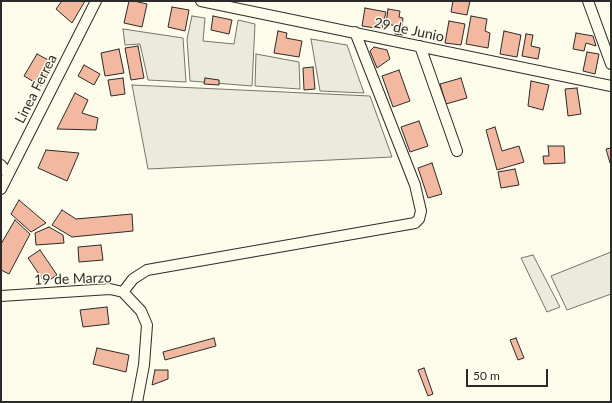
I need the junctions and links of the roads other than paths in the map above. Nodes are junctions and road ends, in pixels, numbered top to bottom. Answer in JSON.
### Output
{"nodes":[{"id":1,"x":96,"y":1,"type":"edge"},
{"id":2,"x":201,"y":1,"type":"edge"},
{"id":3,"x":588,"y":1,"type":"edge"},
{"id":4,"x":354,"y":32,"type":"junction"},
{"id":5,"x":420,"y":46,"type":"junction"},
{"id":6,"x":611,"y":64,"type":"edge"},
{"id":7,"x":611,"y":86,"type":"edge"},
{"id":8,"x":457,"y":151,"type":"dead end"},
{"id":9,"x":1,"y":165,"type":"edge"},
{"id":10,"x":8,"y":174,"type":"junction"},
{"id":11,"x":1,"y":189,"type":"edge"},
{"id":12,"x":123,"y":292,"type":"junction"},
{"id":13,"x":1,"y":296,"type":"edge"},
{"id":14,"x":137,"y":402,"type":"edge"}],
"edges":[{"from":1,"to":10,"type":"street","name":"Linea Ferrea"},
{"from":2,"to":4,"type":"street","name":"29 de Junio"},
{"from":3,"to":6,"type":"street"},
{"from":4,"to":5,"type":"street","name":"29 de Junio"},
{"from":4,"to":12,"type":"street"},
{"from":5,"to":7,"type":"street","name":"29 de Junio"},
{"from":5,"to":8,"type":"street"},
{"from":9,"to":10,"type":"street"},
{"from":10,"to":11,"type":"street","name":"Linea Ferrea"},
{"from":12,"to":13,"type":"street","name":"19 de Marzo"},
{"from":12,"to":14,"type":"street","name":"19 de Marzo"}]}
